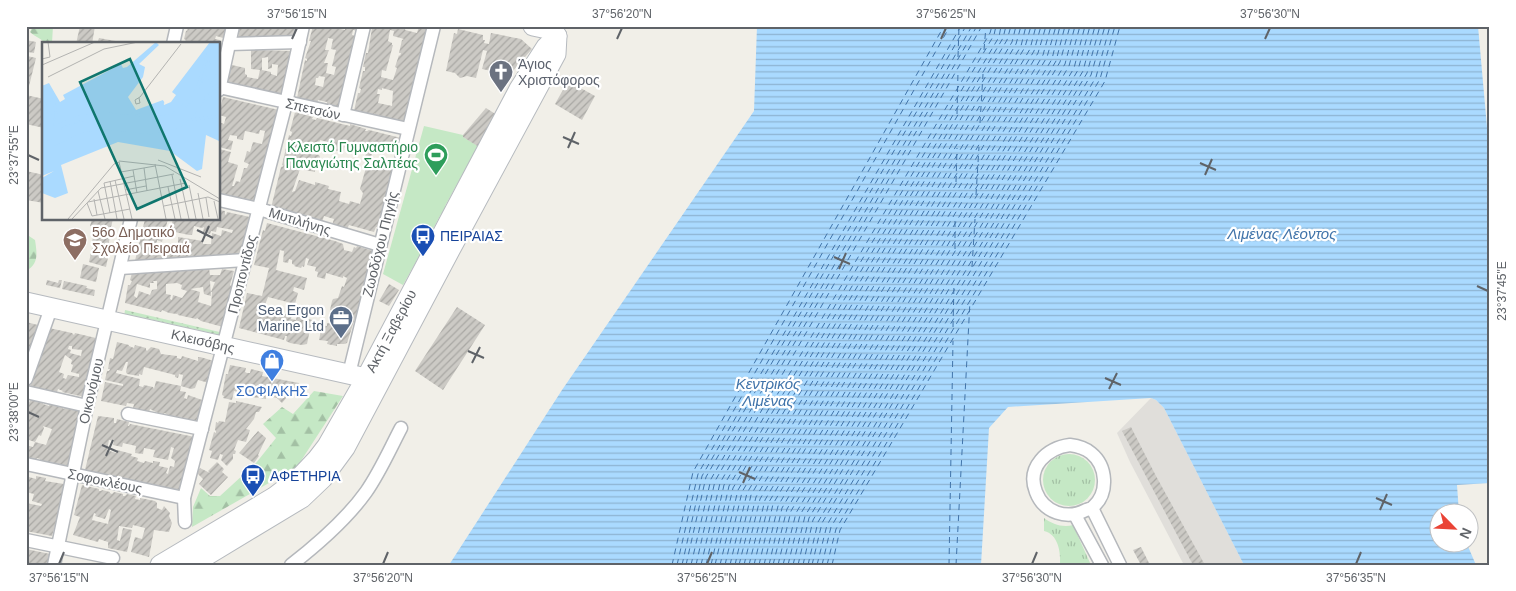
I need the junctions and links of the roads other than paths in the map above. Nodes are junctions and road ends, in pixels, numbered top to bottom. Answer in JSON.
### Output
{"nodes":[{"id":1,"x":177,"y":26,"type":"edge"},
{"id":2,"x":233,"y":26,"type":"edge"},
{"id":3,"x":304,"y":26,"type":"edge"},
{"id":4,"x":364,"y":26,"type":"edge"},
{"id":5,"x":434,"y":26,"type":"edge"},
{"id":6,"x":533,"y":26,"type":"edge"},
{"id":7,"x":554,"y":31,"type":"edge"},
{"id":8,"x":173,"y":42,"type":"edge"},
{"id":9,"x":300,"y":42,"type":"junction"},
{"id":10,"x":229,"y":44,"type":"junction"},
{"id":11,"x":220,"y":84,"type":"edge"},
{"id":12,"x":220,"y":88,"type":"edge"},
{"id":13,"x":286,"y":103,"type":"junction"},
{"id":14,"x":343,"y":116,"type":"junction"},
{"id":15,"x":408,"y":129,"type":"junction"},
{"id":16,"x":220,"y":200,"type":"edge"},
{"id":17,"x":258,"y":209,"type":"junction"},
{"id":18,"x":131,"y":220,"type":"edge"},
{"id":19,"x":380,"y":245,"type":"junction"},
{"id":20,"x":245,"y":260,"type":"junction"},
{"id":21,"x":120,"y":268,"type":"junction"},
{"id":22,"x":26,"y":302,"type":"edge"},
{"id":23,"x":51,"y":308,"type":"junction"},
{"id":24,"x":108,"y":320,"type":"junction"},
{"id":25,"x":223,"y":345,"type":"junction"},
{"id":26,"x":26,"y":379,"type":"edge"},
{"id":27,"x":364,"y":379,"type":"junction"},
{"id":28,"x":26,"y":392,"type":"edge"},
{"id":29,"x":87,"y":406,"type":"junction"},
{"id":30,"x":128,"y":414,"type":"dead end"},
{"id":31,"x":401,"y":428,"type":"dead end"},
{"id":32,"x":202,"y":429,"type":"junction"},
{"id":33,"x":26,"y":464,"type":"edge"},
{"id":34,"x":73,"y":474,"type":"junction"},
{"id":35,"x":184,"y":498,"type":"junction"},
{"id":36,"x":1092,"y":508,"type":"junction"},
{"id":37,"x":1075,"y":515,"type":"junction"},
{"id":38,"x":185,"y":522,"type":"dead end"},
{"id":39,"x":26,"y":540,"type":"edge"},
{"id":40,"x":58,"y":546,"type":"junction"},
{"id":41,"x":113,"y":558,"type":"dead end"},
{"id":42,"x":54,"y":565,"type":"edge"},
{"id":43,"x":160,"y":565,"type":"edge"},
{"id":44,"x":191,"y":565,"type":"edge"},
{"id":45,"x":291,"y":565,"type":"edge"},
{"id":46,"x":1102,"y":565,"type":"edge"},
{"id":47,"x":1120,"y":565,"type":"edge"}],
"edges":[{"from":1,"to":8,"type":"street"},
{"from":2,"to":10,"type":"street"},
{"from":3,"to":9,"type":"street","name":"Προποντίδος"},
{"from":4,"to":14,"type":"street"},
{"from":5,"to":15,"type":"street","name":"Ζωοδόχου Πηγής"},
{"from":6,"to":7,"type":"main road"},
{"from":7,"to":27,"type":"main road","name":"Ακτή Ξαβερίου"},
{"from":9,"to":10,"type":"street"},
{"from":9,"to":13,"type":"street","name":"Προποντίδος"},
{"from":10,"to":11,"type":"street"},
{"from":12,"to":13,"type":"street","name":"Σπετσών"},
{"from":13,"to":14,"type":"street","name":"Σπετσών"},
{"from":13,"to":17,"type":"street","name":"Προποντίδος"},
{"from":14,"to":15,"type":"street","name":"Σπετσών"},
{"from":15,"to":19,"type":"street","name":"Ζωοδόχου Πηγής"},
{"from":16,"to":17,"type":"street","name":"Μυτιλήνης"},
{"from":17,"to":19,"type":"street","name":"Μυτιλήνης"},
{"from":17,"to":20,"type":"street","name":"Προποντίδος"},
{"from":18,"to":21,"type":"street","name":"Οικονόμου"},
{"from":19,"to":27,"type":"street","name":"Ζωοδόχου Πηγής"},
{"from":20,"to":21,"type":"street"},
{"from":20,"to":25,"type":"street","name":"Προποντίδος"},
{"from":21,"to":24,"type":"street","name":"Οικονόμου"},
{"from":22,"to":23,"type":"main road","name":"Κλεισόβης"},
{"from":23,"to":24,"type":"main road","name":"Κλεισόβης"},
{"from":23,"to":26,"type":"street"},
{"from":24,"to":25,"type":"main road","name":"Κλεισόβης"},
{"from":24,"to":29,"type":"street","name":"Οικονόμου"},
{"from":25,"to":27,"type":"main road","name":"Κλεισόβης"},
{"from":25,"to":32,"type":"street","name":"Προποντίδος"},
{"from":27,"to":43,"type":"main road","name":"Ακτή Ξαβερίου"},
{"from":27,"to":44,"type":"main road","name":"Ακτή Ξαβερίου"},
{"from":28,"to":29,"type":"street"},
{"from":29,"to":34,"type":"street","name":"Οικονόμου"},
{"from":30,"to":32,"type":"street"},
{"from":31,"to":45,"type":"street"},
{"from":32,"to":35,"type":"street","name":"Προποντίδος"},
{"from":33,"to":34,"type":"street","name":"Σοφοκλέους"},
{"from":34,"to":35,"type":"street","name":"Σοφοκλέους"},
{"from":34,"to":40,"type":"street","name":"Οικονόμου"},
{"from":35,"to":38,"type":"street","name":"Προποντίδος"},
{"from":36,"to":37,"type":"street"},
{"from":36,"to":37,"type":"street"},
{"from":36,"to":47,"type":"street"},
{"from":37,"to":46,"type":"street"},
{"from":39,"to":40,"type":"street"},
{"from":40,"to":41,"type":"street"},
{"from":40,"to":42,"type":"street","name":"Οικονόμου"}]}
